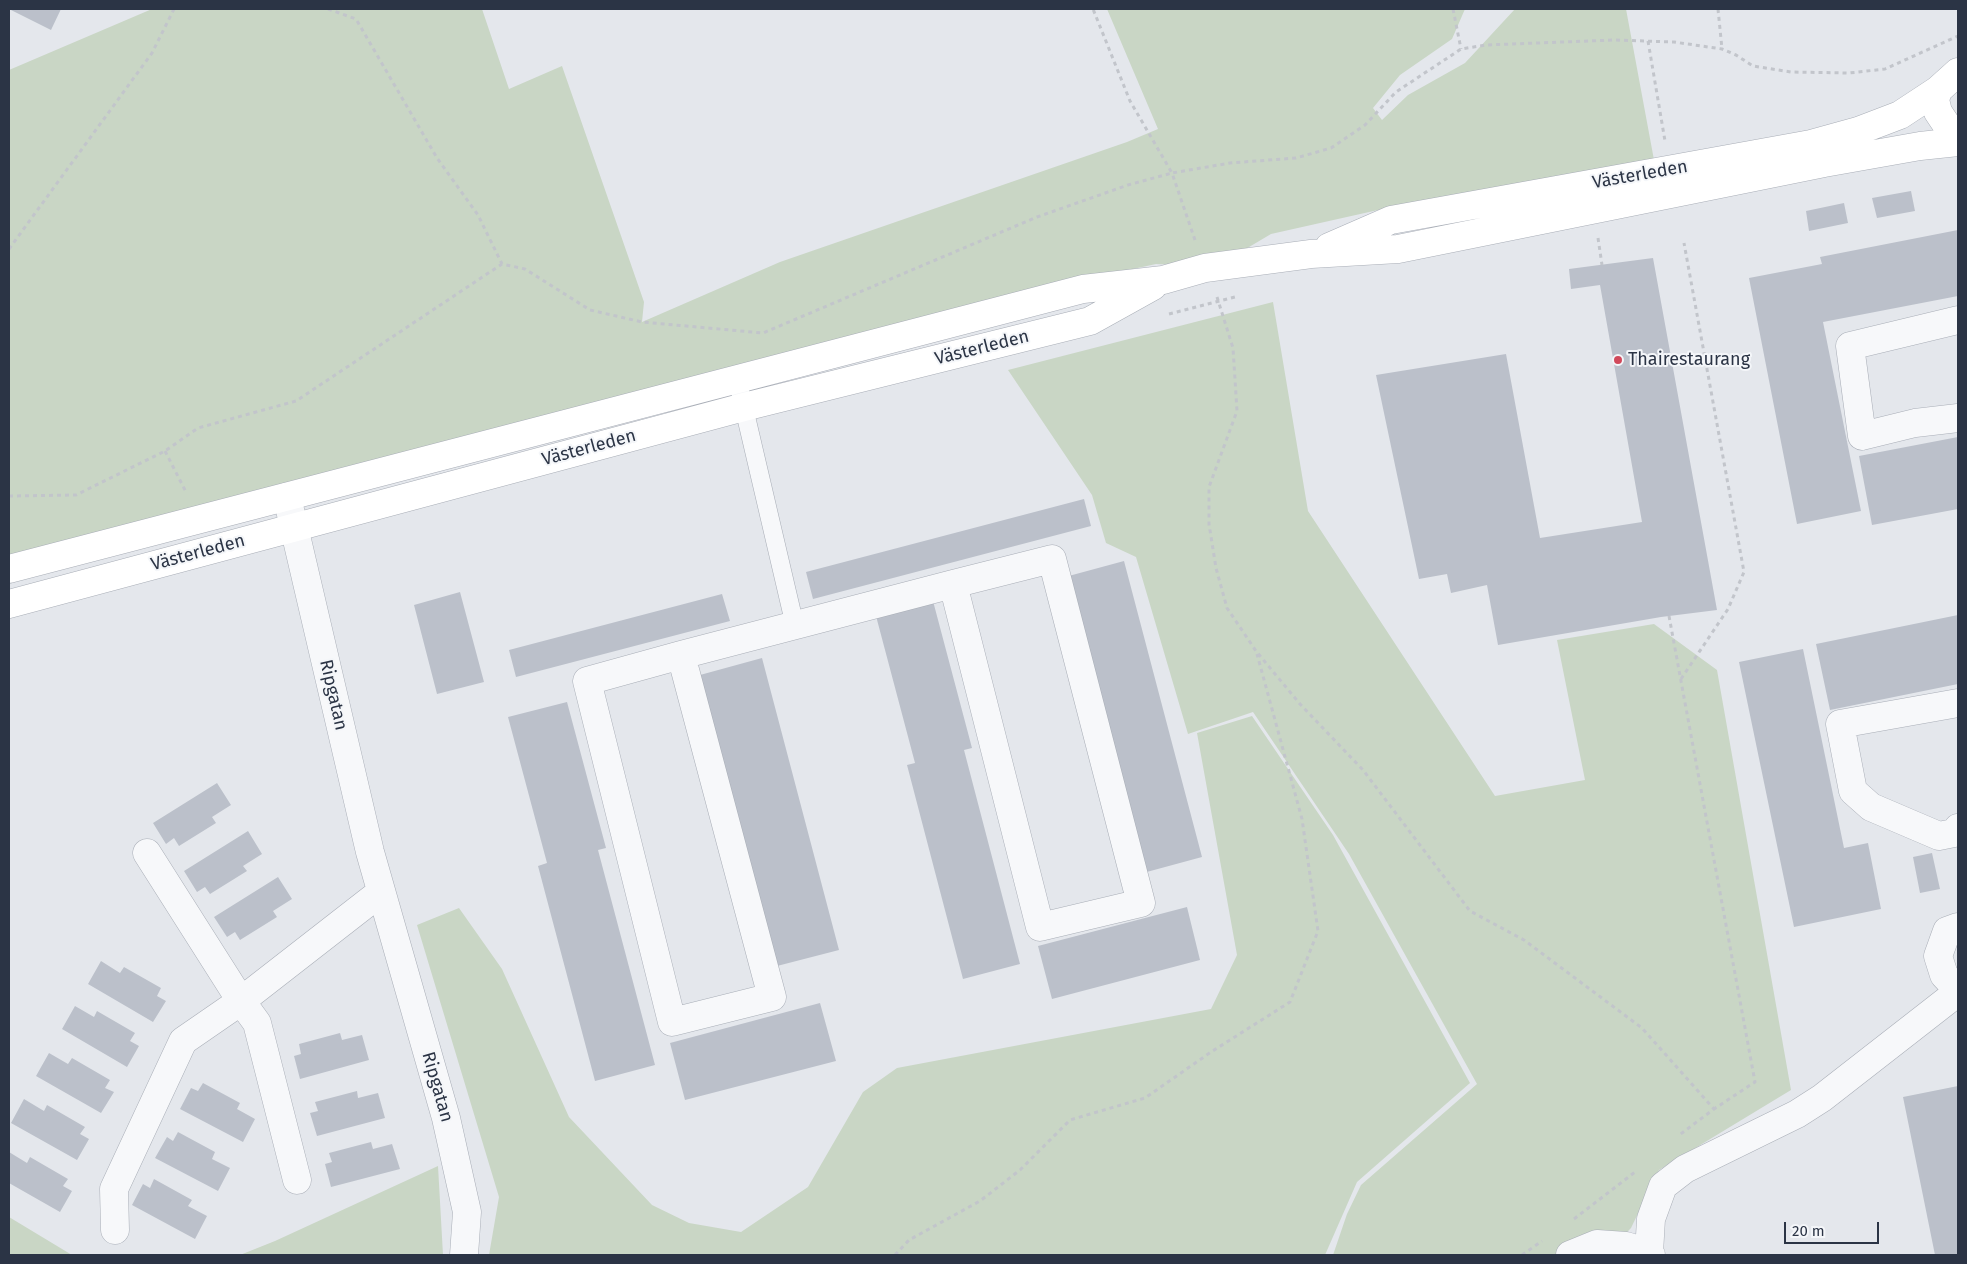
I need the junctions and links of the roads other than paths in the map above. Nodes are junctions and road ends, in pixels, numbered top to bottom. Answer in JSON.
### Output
{"nodes":[{"id":1,"x":1958,"y":72,"type":"edge"},
{"id":2,"x":1938,"y":90,"type":"junction"},
{"id":3,"x":1958,"y":134,"type":"edge"},
{"id":4,"x":1958,"y":142,"type":"edge"},
{"id":5,"x":1311,"y":254,"type":"junction"},
{"id":6,"x":1163,"y":280,"type":"junction"},
{"id":7,"x":1958,"y":320,"type":"edge"},
{"id":8,"x":738,"y":378,"type":"junction"},
{"id":9,"x":744,"y":406,"type":"junction"},
{"id":10,"x":1958,"y":418,"type":"edge"},
{"id":11,"x":287,"y":497,"type":"junction"},
{"id":12,"x":295,"y":528,"type":"junction"},
{"id":13,"x":9,"y":569,"type":"edge"},
{"id":14,"x":953,"y":584,"type":"junction"},
{"id":15,"x":9,"y":604,"type":"edge"},
{"id":16,"x":795,"y":626,"type":"junction"},
{"id":17,"x":681,"y":656,"type":"junction"},
{"id":18,"x":1958,"y":703,"type":"edge"},
{"id":19,"x":1958,"y":828,"type":"edge"},
{"id":20,"x":148,"y":853,"type":"dead end"},
{"id":21,"x":381,"y":892,"type":"junction"},
{"id":22,"x":1958,"y":927,"type":"edge"},
{"id":23,"x":1958,"y":991,"type":"edge"},
{"id":24,"x":241,"y":1001,"type":"junction"},
{"id":25,"x":297,"y":1180,"type":"dead end"},
{"id":26,"x":115,"y":1230,"type":"dead end"},
{"id":27,"x":1650,"y":1254,"type":"edge"},
{"id":28,"x":464,"y":1255,"type":"edge"},
{"id":29,"x":1570,"y":1255,"type":"edge"}],
"edges":[{"from":1,"to":2,"type":"street","name":"Västerleden"},
{"from":2,"to":3,"type":"street"},
{"from":2,"to":5,"type":"street","name":"Västerleden"},
{"from":4,"to":5,"type":"street","name":"Västerleden"},
{"from":5,"to":6,"type":"street","name":"Västerleden"},
{"from":6,"to":8,"type":"street","name":"Västerleden"},
{"from":6,"to":9,"type":"street","name":"Västerleden"},
{"from":7,"to":10,"type":"street"},
{"from":8,"to":9,"type":"lane"},
{"from":8,"to":11,"type":"street","name":"Västerleden"},
{"from":9,"to":12,"type":"street","name":"Västerleden"},
{"from":9,"to":16,"type":"lane"},
{"from":11,"to":12,"type":"street","name":"Ripgatan"},
{"from":11,"to":13,"type":"street","name":"Västerleden"},
{"from":12,"to":15,"type":"street","name":"Västerleden"},
{"from":12,"to":21,"type":"street","name":"Ripgatan"},
{"from":14,"to":14,"type":"street"},
{"from":14,"to":16,"type":"street"},
{"from":16,"to":17,"type":"street"},
{"from":17,"to":17,"type":"street"},
{"from":18,"to":19,"type":"street"},
{"from":20,"to":24,"type":"street"},
{"from":21,"to":24,"type":"street"},
{"from":21,"to":28,"type":"street","name":"Ripgatan"},
{"from":22,"to":23,"type":"street"},
{"from":23,"to":27,"type":"street"},
{"from":24,"to":25,"type":"street"},
{"from":24,"to":26,"type":"street"},
{"from":27,"to":29,"type":"street"}]}
